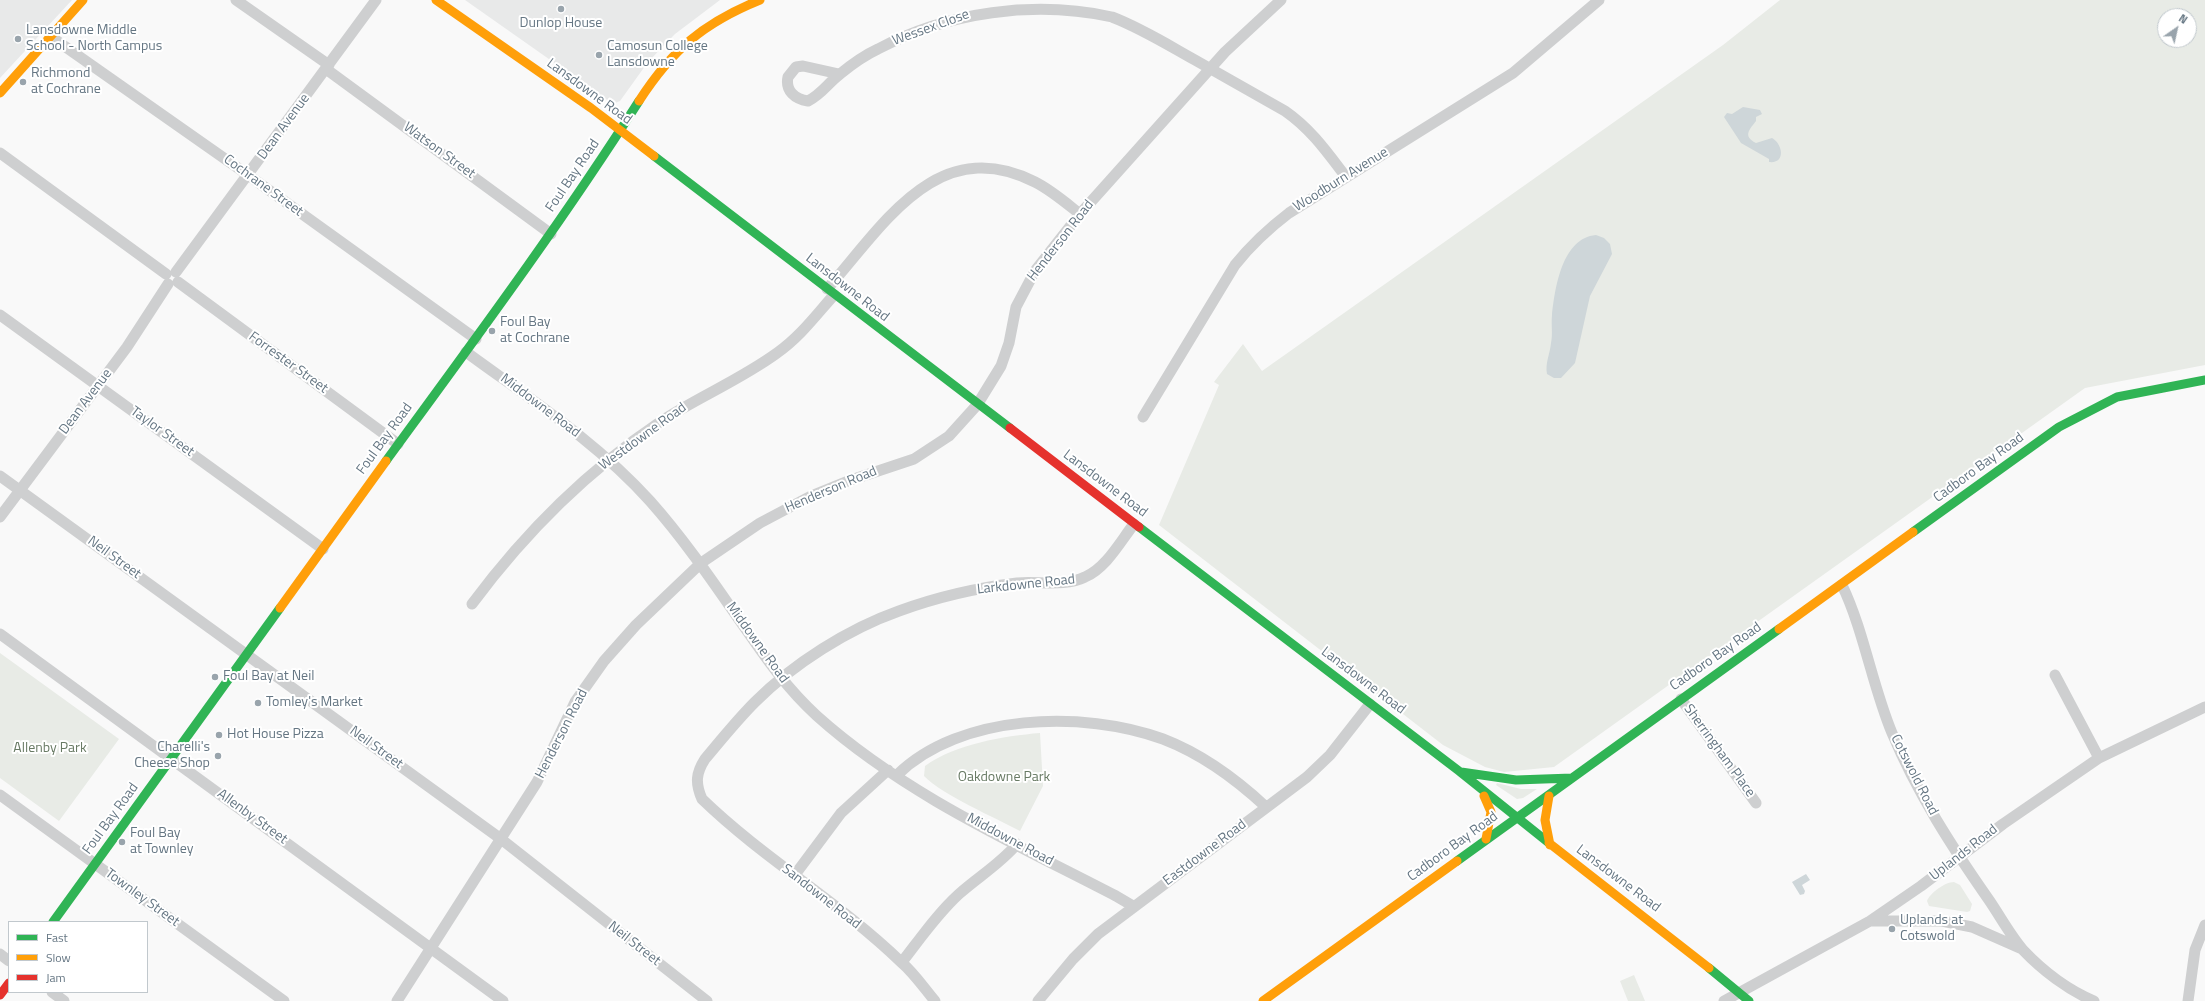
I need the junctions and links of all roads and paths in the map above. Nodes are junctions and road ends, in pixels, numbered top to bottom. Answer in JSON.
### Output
{"nodes":[{"id":1,"x":83,"y":0,"type":"edge"},
{"id":2,"x":236,"y":0,"type":"edge"},
{"id":3,"x":376,"y":0,"type":"edge"},
{"id":4,"x":436,"y":0,"type":"edge"},
{"id":5,"x":760,"y":0,"type":"edge"},
{"id":6,"x":1281,"y":0,"type":"edge"},
{"id":7,"x":1599,"y":0,"type":"edge"},
{"id":8,"x":50,"y":36,"type":"junction"},
{"id":9,"x":328,"y":67,"type":"junction"},
{"id":10,"x":1210,"y":69,"type":"junction"},
{"id":11,"x":839,"y":74,"type":"dead end"},
{"id":12,"x":0,"y":93,"type":"edge"},
{"id":13,"x":619,"y":131,"type":"junction"},
{"id":14,"x":0,"y":153,"type":"edge"},
{"id":15,"x":248,"y":175,"type":"junction"},
{"id":16,"x":1346,"y":177,"type":"junction"},
{"id":17,"x":1080,"y":214,"type":"junction"},
{"id":18,"x":551,"y":234,"type":"junction"},
{"id":19,"x":172,"y":278,"type":"junction"},
{"id":20,"x":830,"y":292,"type":"junction"},
{"id":21,"x":0,"y":315,"type":"edge"},
{"id":22,"x":476,"y":338,"type":"junction"},
{"id":23,"x":466,"y":352,"type":"junction"},
{"id":24,"x":2205,"y":380,"type":"edge"},
{"id":25,"x":98,"y":386,"type":"junction"},
{"id":26,"x":977,"y":405,"type":"junction"},
{"id":27,"x":1143,"y":417,"type":"dead end"},
{"id":28,"x":398,"y":444,"type":"junction"},
{"id":29,"x":609,"y":460,"type":"junction"},
{"id":30,"x":0,"y":476,"type":"edge"},
{"id":31,"x":20,"y":490,"type":"junction"},
{"id":32,"x":0,"y":517,"type":"edge"},
{"id":33,"x":1134,"y":524,"type":"junction"},
{"id":34,"x":323,"y":549,"type":"junction"},
{"id":35,"x":701,"y":564,"type":"junction"},
{"id":36,"x":1842,"y":585,"type":"junction"},
{"id":37,"x":472,"y":604,"type":"dead end"},
{"id":38,"x":0,"y":634,"type":"edge"},
{"id":39,"x":248,"y":654,"type":"junction"},
{"id":40,"x":2055,"y":675,"type":"dead end"},
{"id":41,"x":781,"y":680,"type":"junction"},
{"id":42,"x":1681,"y":699,"type":"junction"},
{"id":43,"x":1370,"y":704,"type":"junction"},
{"id":44,"x":2205,"y":707,"type":"edge"},
{"id":45,"x":2099,"y":758,"type":"junction"},
{"id":46,"x":171,"y":759,"type":"junction"},
{"id":47,"x":1459,"y":771,"type":"junction"},
{"id":48,"x":892,"y":773,"type":"junction"},
{"id":49,"x":1573,"y":778,"type":"junction"},
{"id":50,"x":1476,"y":786,"type":"junction"},
{"id":51,"x":0,"y":796,"type":"edge"},
{"id":52,"x":1549,"y":796,"type":"junction"},
{"id":53,"x":702,"y":799,"type":"joint"},
{"id":54,"x":1756,"y":803,"type":"dead end"},
{"id":55,"x":1266,"y":807,"type":"junction"},
{"id":56,"x":1516,"y":819,"type":"junction"},
{"id":57,"x":501,"y":839,"type":"junction"},
{"id":58,"x":1486,"y":840,"type":"junction"},
{"id":59,"x":1017,"y":844,"type":"junction"},
{"id":60,"x":1550,"y":845,"type":"junction"},
{"id":61,"x":1958,"y":856,"type":"junction"},
{"id":62,"x":95,"y":864,"type":"junction"},
{"id":63,"x":794,"y":876,"type":"junction"},
{"id":64,"x":1132,"y":906,"type":"junction"},
{"id":65,"x":54,"y":921,"type":"edge"},
{"id":66,"x":1870,"y":921,"type":"junction"},
{"id":67,"x":2205,"y":925,"type":"edge"},
{"id":68,"x":431,"y":948,"type":"junction"},
{"id":69,"x":2022,"y":949,"type":"junction"},
{"id":70,"x":0,"y":954,"type":"edge"},
{"id":71,"x":8,"y":960,"type":"edge"},
{"id":72,"x":902,"y":962,"type":"junction"},
{"id":73,"x":8,"y":984,"type":"edge"},
{"id":74,"x":53,"y":993,"type":"edge"},
{"id":75,"x":1739,"y":993,"type":"junction"},
{"id":76,"x":0,"y":995,"type":"edge"},
{"id":77,"x":64,"y":1001,"type":"edge"},
{"id":78,"x":284,"y":1001,"type":"edge"},
{"id":79,"x":397,"y":1001,"type":"edge"},
{"id":80,"x":503,"y":1001,"type":"edge"},
{"id":81,"x":707,"y":1001,"type":"edge"},
{"id":82,"x":935,"y":1001,"type":"edge"},
{"id":83,"x":1038,"y":1001,"type":"edge"},
{"id":84,"x":1263,"y":1001,"type":"edge"},
{"id":85,"x":1724,"y":1001,"type":"edge"},
{"id":86,"x":1749,"y":1001,"type":"edge"},
{"id":87,"x":2094,"y":1001,"type":"edge"},
{"id":88,"x":2188,"y":1001,"type":"edge"}],
"edges":[{"from":1,"to":8,"type":"main road"},
{"from":2,"to":9,"type":"street","name":"Watson Street"},
{"from":3,"to":9,"type":"street","name":"Dean Avenue"},
{"from":4,"to":13,"type":"main road","name":"Lansdowne Road"},
{"from":5,"to":13,"type":"main road","name":"Foul Bay Road"},
{"from":6,"to":10,"type":"street","name":"Henderson Road"},
{"from":7,"to":16,"type":"street","name":"Woodburn Avenue"},
{"from":8,"to":12,"type":"main road"},
{"from":8,"to":15,"type":"street","name":"Cochrane Street"},
{"from":9,"to":15,"type":"street","name":"Dean Avenue"},
{"from":9,"to":18,"type":"street","name":"Watson Street"},
{"from":10,"to":11,"type":"street","name":"Wessex Close"},
{"from":10,"to":16,"type":"street","name":"Wessex Close"},
{"from":10,"to":17,"type":"street","name":"Henderson Road"},
{"from":13,"to":18,"type":"main road","name":"Foul Bay Road"},
{"from":13,"to":20,"type":"main road","name":"Lansdowne Road"},
{"from":14,"to":19,"type":"street","name":"Forrester Street"},
{"from":15,"to":19,"type":"street","name":"Dean Avenue"},
{"from":15,"to":22,"type":"street","name":"Cochrane Street"},
{"from":16,"to":27,"type":"street","name":"Woodburn Avenue"},
{"from":17,"to":20,"type":"street","name":"Westdowne Road"},
{"from":17,"to":26,"type":"street","name":"Henderson Road"},
{"from":18,"to":22,"type":"main road","name":"Foul Bay Road"},
{"from":19,"to":25,"type":"street","name":"Dean Avenue"},
{"from":19,"to":28,"type":"street","name":"Forrester Street"},
{"from":20,"to":26,"type":"main road","name":"Lansdowne Road"},
{"from":20,"to":29,"type":"street","name":"Westdowne Road"},
{"from":21,"to":25,"type":"street","name":"Taylor Street"},
{"from":22,"to":23,"type":"main road","name":"Foul Bay Road"},
{"from":23,"to":28,"type":"main road","name":"Foul Bay Road"},
{"from":23,"to":29,"type":"street","name":"Middowne Road"},
{"from":24,"to":36,"type":"main road","name":"Cadboro Bay Road"},
{"from":25,"to":31,"type":"street","name":"Dean Avenue"},
{"from":25,"to":34,"type":"street","name":"Taylor Street"},
{"from":26,"to":33,"type":"main road","name":"Lansdowne Road"},
{"from":26,"to":35,"type":"street","name":"Henderson Road"},
{"from":28,"to":34,"type":"main road","name":"Foul Bay Road"},
{"from":29,"to":35,"type":"street","name":"Middowne Road"},
{"from":29,"to":37,"type":"street","name":"Westdowne Road"},
{"from":30,"to":31,"type":"street","name":"Neil Street"},
{"from":31,"to":32,"type":"street","name":"Dean Avenue"},
{"from":31,"to":39,"type":"street","name":"Neil Street"},
{"from":33,"to":41,"type":"street","name":"Larkdowne Road"},
{"from":33,"to":43,"type":"main road","name":"Lansdowne Road"},
{"from":34,"to":39,"type":"main road","name":"Foul Bay Road"},
{"from":35,"to":41,"type":"street","name":"Middowne Road"},
{"from":35,"to":57,"type":"street","name":"Henderson Road"},
{"from":36,"to":42,"type":"main road","name":"Cadboro Bay Road"},
{"from":36,"to":61,"type":"street","name":"Cotswold Road"},
{"from":38,"to":46,"type":"street","name":"Allenby Street"},
{"from":39,"to":46,"type":"main road","name":"Foul Bay Road"},
{"from":39,"to":57,"type":"street","name":"Neil Street"},
{"from":40,"to":45,"type":"street"},
{"from":41,"to":48,"type":"street","name":"Middowne Road"},
{"from":41,"to":53,"type":"street","name":"Larkdowne Road"},
{"from":42,"to":49,"type":"main road","name":"Cadboro Bay Road"},
{"from":42,"to":54,"type":"street","name":"Sherringham Place"},
{"from":43,"to":47,"type":"main road","name":"Lansdowne Road"},
{"from":43,"to":55,"type":"street","name":"Eastdowne Road"},
{"from":44,"to":45,"type":"street","name":"Uplands Road"},
{"from":45,"to":61,"type":"street","name":"Uplands Road"},
{"from":46,"to":62,"type":"main road","name":"Foul Bay Road"},
{"from":46,"to":68,"type":"street","name":"Allenby Street"},
{"from":47,"to":49,"type":"main road"},
{"from":47,"to":50,"type":"main road","name":"Lansdowne Road"},
{"from":48,"to":55,"type":"street"},
{"from":48,"to":59,"type":"street","name":"Middowne Road"},
{"from":48,"to":63,"type":"street"},
{"from":49,"to":52,"type":"main road","name":"Cadboro Bay Road"},
{"from":50,"to":56,"type":"main road","name":"Lansdowne Road"},
{"from":50,"to":58,"type":"main road"},
{"from":51,"to":62,"type":"street","name":"Townley Street"},
{"from":52,"to":56,"type":"main road","name":"Cadboro Bay Road"},
{"from":52,"to":60,"type":"main road"},
{"from":53,"to":63,"type":"street","name":"Sandowne Road"},
{"from":55,"to":64,"type":"street","name":"Eastdowne Road"},
{"from":56,"to":58,"type":"main road","name":"Cadboro Bay Road"},
{"from":56,"to":60,"type":"main road","name":"Lansdowne Road"},
{"from":57,"to":68,"type":"street","name":"Henderson Road"},
{"from":57,"to":81,"type":"street","name":"Neil Street"},
{"from":58,"to":84,"type":"main road","name":"Cadboro Bay Road"},
{"from":59,"to":64,"type":"street","name":"Middowne Road"},
{"from":59,"to":72,"type":"street"},
{"from":60,"to":75,"type":"main road","name":"Lansdowne Road"},
{"from":61,"to":66,"type":"street","name":"Uplands Road"},
{"from":61,"to":69,"type":"street","name":"Cotswold Road"},
{"from":62,"to":65,"type":"main road","name":"Foul Bay Road"},
{"from":62,"to":78,"type":"street","name":"Townley Street"},
{"from":63,"to":72,"type":"street","name":"Sandowne Road"},
{"from":64,"to":83,"type":"street","name":"Eastdowne Road"},
{"from":66,"to":69,"type":"street","name":"Cotswold Road"},
{"from":66,"to":75,"type":"street","name":"Uplands Road"},
{"from":67,"to":88,"type":"street"},
{"from":68,"to":79,"type":"street","name":"Henderson Road"},
{"from":68,"to":80,"type":"street","name":"Allenby Street"},
{"from":69,"to":87,"type":"street","name":"Cotswold Road"},
{"from":70,"to":71,"type":"street"},
{"from":72,"to":82,"type":"street","name":"Sandowne Road"},
{"from":73,"to":76,"type":"main road"},
{"from":74,"to":77,"type":"street"},
{"from":75,"to":85,"type":"street","name":"Uplands Road"},
{"from":75,"to":86,"type":"main road","name":"Lansdowne Road"}]}
